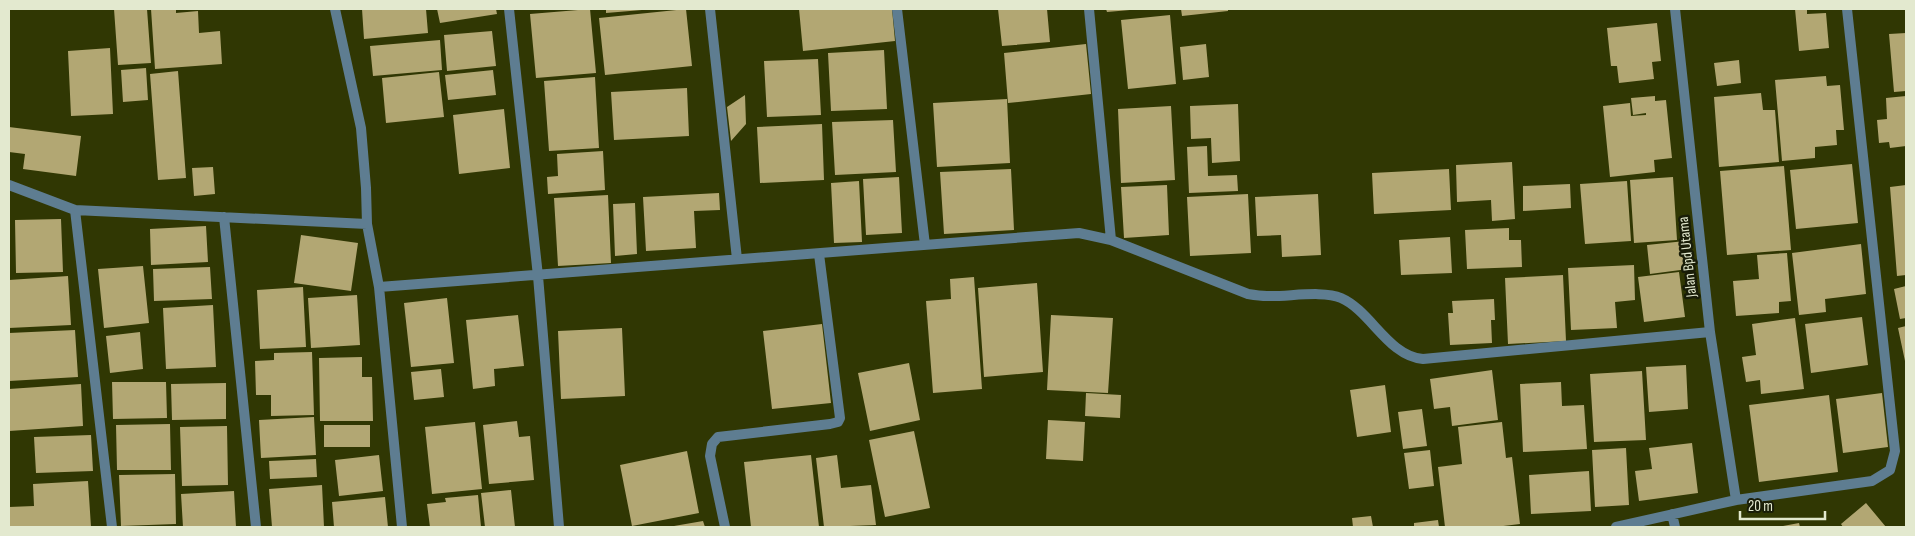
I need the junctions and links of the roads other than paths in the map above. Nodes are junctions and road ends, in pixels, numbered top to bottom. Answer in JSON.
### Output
{"nodes":[{"id":1,"x":335,"y":9,"type":"edge"},
{"id":2,"x":509,"y":9,"type":"edge"},
{"id":3,"x":710,"y":9,"type":"edge"},
{"id":4,"x":897,"y":9,"type":"edge"},
{"id":5,"x":1089,"y":9,"type":"edge"},
{"id":6,"x":1675,"y":9,"type":"edge"},
{"id":7,"x":1847,"y":9,"type":"edge"},
{"id":8,"x":9,"y":184,"type":"edge"},
{"id":9,"x":75,"y":210,"type":"junction"},
{"id":10,"x":224,"y":217,"type":"junction"},
{"id":11,"x":366,"y":224,"type":"junction"},
{"id":12,"x":1111,"y":240,"type":"junction"},
{"id":13,"x":925,"y":244,"type":"junction"},
{"id":14,"x":818,"y":254,"type":"junction"},
{"id":15,"x":737,"y":259,"type":"junction"},
{"id":16,"x":538,"y":276,"type":"junction"},
{"id":17,"x":379,"y":287,"type":"junction"},
{"id":18,"x":1710,"y":332,"type":"junction"},
{"id":19,"x":1736,"y":500,"type":"junction"},
{"id":20,"x":1672,"y":514,"type":"junction"},
{"id":21,"x":112,"y":527,"type":"edge"},
{"id":22,"x":256,"y":527,"type":"edge"},
{"id":23,"x":402,"y":527,"type":"edge"},
{"id":24,"x":559,"y":527,"type":"edge"},
{"id":25,"x":725,"y":527,"type":"edge"},
{"id":26,"x":1616,"y":527,"type":"edge"},
{"id":27,"x":1675,"y":527,"type":"edge"}],
"edges":[{"from":1,"to":11,"type":"street"},
{"from":2,"to":16,"type":"street"},
{"from":3,"to":15,"type":"street"},
{"from":4,"to":13,"type":"street"},
{"from":5,"to":12,"type":"street"},
{"from":6,"to":18,"type":"street","name":"Jalan Bpd Utama"},
{"from":7,"to":19,"type":"street"},
{"from":8,"to":9,"type":"street"},
{"from":9,"to":10,"type":"street"},
{"from":9,"to":21,"type":"street"},
{"from":10,"to":11,"type":"street"},
{"from":10,"to":22,"type":"street"},
{"from":11,"to":17,"type":"street"},
{"from":12,"to":13,"type":"street"},
{"from":12,"to":18,"type":"street"},
{"from":13,"to":14,"type":"street"},
{"from":14,"to":15,"type":"street"},
{"from":14,"to":25,"type":"street"},
{"from":15,"to":16,"type":"street"},
{"from":16,"to":17,"type":"street"},
{"from":16,"to":24,"type":"street"},
{"from":17,"to":23,"type":"street"},
{"from":18,"to":19,"type":"street","name":"Jalan Bpd Utama"},
{"from":19,"to":20,"type":"street"},
{"from":20,"to":26,"type":"street"},
{"from":20,"to":27,"type":"street"}]}
